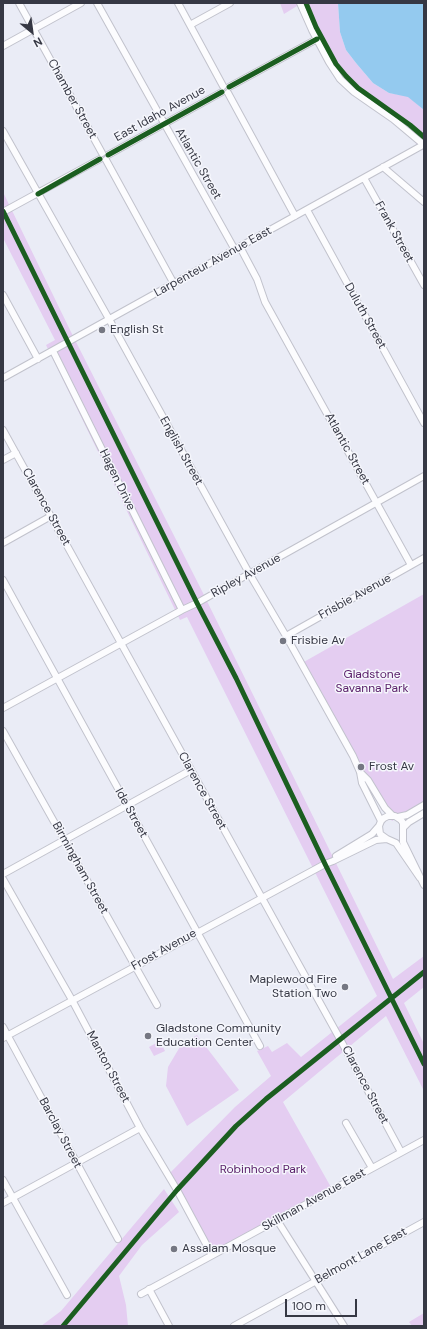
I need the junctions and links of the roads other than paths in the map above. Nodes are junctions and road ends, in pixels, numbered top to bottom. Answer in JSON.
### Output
{"nodes":[{"id":1,"x":19,"y":3,"type":"edge"},
{"id":2,"x":81,"y":3,"type":"edge"},
{"id":3,"x":97,"y":3,"type":"edge"},
{"id":4,"x":178,"y":3,"type":"edge"},
{"id":5,"x":230,"y":3,"type":"edge"},
{"id":6,"x":300,"y":3,"type":"edge"},
{"id":7,"x":190,"y":25,"type":"junction"},
{"id":8,"x":34,"y":29,"type":"junction"},
{"id":9,"x":317,"y":40,"type":"junction"},
{"id":10,"x":3,"y":46,"type":"edge"},
{"id":11,"x":226,"y":89,"type":"junction"},
{"id":12,"x":164,"y":124,"type":"junction"},
{"id":13,"x":3,"y":130,"type":"edge"},
{"id":14,"x":424,"y":145,"type":"edge"},
{"id":15,"x":104,"y":157,"type":"junction"},
{"id":16,"x":382,"y":167,"type":"junction"},
{"id":17,"x":364,"y":178,"type":"junction"},
{"id":18,"x":38,"y":194,"type":"junction"},
{"id":19,"x":424,"y":202,"type":"edge"},
{"id":20,"x":307,"y":210,"type":"junction"},
{"id":21,"x":3,"y":212,"type":"edge"},
{"id":22,"x":295,"y":216,"type":"junction"},
{"id":23,"x":238,"y":248,"type":"junction"},
{"id":24,"x":174,"y":284,"type":"junction"},
{"id":25,"x":424,"y":285,"type":"edge"},
{"id":26,"x":3,"y":295,"type":"edge"},
{"id":27,"x":109,"y":319,"type":"junction"},
{"id":28,"x":52,"y":351,"type":"junction"},
{"id":29,"x":38,"y":359,"type":"junction"},
{"id":30,"x":3,"y":378,"type":"edge"},
{"id":31,"x":424,"y":423,"type":"edge"},
{"id":32,"x":3,"y":430,"type":"edge"},
{"id":33,"x":16,"y":453,"type":"junction"},
{"id":34,"x":3,"y":460,"type":"edge"},
{"id":35,"x":424,"y":476,"type":"edge"},
{"id":36,"x":376,"y":502,"type":"junction"},
{"id":37,"x":51,"y":516,"type":"junction"},
{"id":38,"x":3,"y":543,"type":"edge"},
{"id":39,"x":424,"y":558,"type":"edge"},
{"id":40,"x":411,"y":566,"type":"junction"},
{"id":41,"x":249,"y":573,"type":"junction"},
{"id":42,"x":3,"y":580,"type":"edge"},
{"id":43,"x":182,"y":610,"type":"junction"},
{"id":44,"x":286,"y":636,"type":"junction"},
{"id":45,"x":121,"y":643,"type":"junction"},
{"id":46,"x":56,"y":679,"type":"junction"},
{"id":47,"x":3,"y":708,"type":"edge"},
{"id":48,"x":3,"y":731,"type":"edge"},
{"id":49,"x":191,"y":770,"type":"junction"},
{"id":50,"x":360,"y":772,"type":"junction"},
{"id":51,"x":424,"y":805,"type":"edge"},
{"id":52,"x":127,"y":806,"type":"junction"},
{"id":53,"x":424,"y":813,"type":"edge"},
{"id":54,"x":395,"y":816,"type":"junction"},
{"id":55,"x":380,"y":823,"type":"junction"},
{"id":56,"x":403,"y":830,"type":"junction"},
{"id":57,"x":64,"y":840,"type":"junction"},
{"id":58,"x":388,"y":840,"type":"junction"},
{"id":59,"x":325,"y":864,"type":"junction"},
{"id":60,"x":3,"y":874,"type":"edge"},
{"id":61,"x":420,"y":878,"type":"junction"},
{"id":62,"x":3,"y":879,"type":"edge"},
{"id":63,"x":424,"y":885,"type":"edge"},
{"id":64,"x":261,"y":897,"type":"junction"},
{"id":65,"x":198,"y":932,"type":"junction"},
{"id":66,"x":135,"y":966,"type":"junction"},
{"id":67,"x":72,"y":1000,"type":"junction"},
{"id":68,"x":157,"y":1005,"type":"dead end"},
{"id":69,"x":3,"y":1027,"type":"edge"},
{"id":70,"x":5,"y":1037,"type":"edge"},
{"id":71,"x":260,"y":1046,"type":"dead end"},
{"id":72,"x":346,"y":1123,"type":"dead end"},
{"id":73,"x":140,"y":1128,"type":"junction"},
{"id":74,"x":424,"y":1140,"type":"edge"},
{"id":75,"x":402,"y":1152,"type":"junction"},
{"id":76,"x":76,"y":1163,"type":"junction"},
{"id":77,"x":372,"y":1168,"type":"junction"},
{"id":78,"x":3,"y":1180,"type":"edge"},
{"id":79,"x":13,"y":1198,"type":"junction"},
{"id":80,"x":3,"y":1203,"type":"edge"},
{"id":81,"x":276,"y":1220,"type":"junction"},
{"id":82,"x":424,"y":1222,"type":"edge"},
{"id":83,"x":118,"y":1239,"type":"dead end"},
{"id":84,"x":212,"y":1255,"type":"junction"},
{"id":85,"x":315,"y":1282,"type":"junction"},
{"id":86,"x":149,"y":1289,"type":"junction"},
{"id":87,"x":141,"y":1294,"type":"dead end"},
{"id":88,"x":67,"y":1295,"type":"dead end"},
{"id":89,"x":169,"y":1326,"type":"edge"},
{"id":90,"x":234,"y":1326,"type":"edge"},
{"id":91,"x":344,"y":1326,"type":"edge"}],
"edges":[{"from":1,"to":8,"type":"street","name":"Chamber Street"},
{"from":2,"to":8,"type":"street"},
{"from":3,"to":12,"type":"street","name":"Atlantic Street"},
{"from":4,"to":7,"type":"street"},
{"from":5,"to":7,"type":"street"},
{"from":6,"to":9,"type":"street"},
{"from":7,"to":11,"type":"street"},
{"from":8,"to":10,"type":"street"},
{"from":8,"to":15,"type":"street","name":"Chamber Street"},
{"from":9,"to":11,"type":"street","name":"East Idaho Avenue"},
{"from":9,"to":14,"type":"street"},
{"from":11,"to":12,"type":"street","name":"East Idaho Avenue"},
{"from":11,"to":22,"type":"street"},
{"from":12,"to":15,"type":"street","name":"East Idaho Avenue"},
{"from":12,"to":23,"type":"street","name":"Atlantic Street"},
{"from":13,"to":18,"type":"street","name":"English Street"},
{"from":14,"to":16,"type":"street","name":"Larpenteur Avenue East"},
{"from":15,"to":18,"type":"street","name":"East Idaho Avenue"},
{"from":15,"to":24,"type":"street","name":"Chamber Street"},
{"from":16,"to":17,"type":"street","name":"Larpenteur Avenue East"},
{"from":16,"to":19,"type":"street"},
{"from":17,"to":20,"type":"street","name":"Larpenteur Avenue East"},
{"from":17,"to":25,"type":"street","name":"Frank Street"},
{"from":18,"to":21,"type":"street","name":"East Idaho Avenue"},
{"from":18,"to":27,"type":"street","name":"English Street"},
{"from":20,"to":22,"type":"street","name":"Larpenteur Avenue East"},
{"from":20,"to":31,"type":"street","name":"Duluth Street"},
{"from":22,"to":23,"type":"street","name":"Larpenteur Avenue East"},
{"from":23,"to":24,"type":"street","name":"Larpenteur Avenue East"},
{"from":23,"to":36,"type":"street","name":"Atlantic Street"},
{"from":24,"to":27,"type":"street","name":"Larpenteur Avenue East"},
{"from":26,"to":29,"type":"street"},
{"from":27,"to":28,"type":"street","name":"Larpenteur Avenue East"},
{"from":27,"to":41,"type":"street","name":"English Street"},
{"from":28,"to":29,"type":"street","name":"Larpenteur Avenue East"},
{"from":28,"to":43,"type":"street","name":"Hagen Drive"},
{"from":29,"to":30,"type":"street","name":"Larpenteur Avenue East"},
{"from":32,"to":33,"type":"street","name":"Clarence Street"},
{"from":33,"to":34,"type":"street"},
{"from":33,"to":37,"type":"street","name":"Clarence Street"},
{"from":35,"to":36,"type":"street","name":"Ripley Avenue"},
{"from":36,"to":40,"type":"street","name":"Atlantic Street"},
{"from":36,"to":41,"type":"street","name":"Ripley Avenue"},
{"from":37,"to":38,"type":"street"},
{"from":37,"to":45,"type":"street","name":"Clarence Street"},
{"from":39,"to":40,"type":"street","name":"Frisbie Avenue"},
{"from":40,"to":44,"type":"street","name":"Frisbie Avenue"},
{"from":41,"to":43,"type":"street","name":"Ripley Avenue"},
{"from":41,"to":44,"type":"street","name":"English Street"},
{"from":42,"to":46,"type":"street","name":"Ide Street"},
{"from":43,"to":45,"type":"street","name":"Ripley Avenue"},
{"from":44,"to":50,"type":"street","name":"English Street"},
{"from":45,"to":46,"type":"street","name":"Ripley Avenue"},
{"from":45,"to":49,"type":"street","name":"Clarence Street"},
{"from":46,"to":47,"type":"street","name":"Ripley Avenue"},
{"from":46,"to":52,"type":"street","name":"Ide Street"},
{"from":48,"to":57,"type":"street","name":"Birmingham Street"},
{"from":49,"to":52,"type":"street"},
{"from":49,"to":64,"type":"street","name":"Clarence Street"},
{"from":50,"to":54,"type":"street","name":"English Street"},
{"from":50,"to":55,"type":"street","name":"English Street"},
{"from":51,"to":54,"type":"street"},
{"from":52,"to":57,"type":"street"},
{"from":52,"to":65,"type":"street","name":"Ide Street"},
{"from":53,"to":56,"type":"street"},
{"from":54,"to":55,"type":"street"},
{"from":54,"to":56,"type":"street"},
{"from":55,"to":58,"type":"street"},
{"from":55,"to":59,"type":"street","name":"Frost Avenue"},
{"from":56,"to":58,"type":"street"},
{"from":56,"to":61,"type":"street"},
{"from":57,"to":60,"type":"street"},
{"from":57,"to":66,"type":"street","name":"Birmingham Street"},
{"from":58,"to":59,"type":"street","name":"Frost Avenue"},
{"from":58,"to":61,"type":"street"},
{"from":59,"to":64,"type":"street","name":"Frost Avenue"},
{"from":61,"to":63,"type":"street"},
{"from":62,"to":67,"type":"street","name":"Manton Street"},
{"from":64,"to":65,"type":"street","name":"Frost Avenue"},
{"from":64,"to":75,"type":"street","name":"Clarence Street"},
{"from":65,"to":66,"type":"street","name":"Frost Avenue"},
{"from":65,"to":71,"type":"street","name":"Ide Street"},
{"from":66,"to":67,"type":"street","name":"Frost Avenue"},
{"from":66,"to":68,"type":"street","name":"Birmingham Street"},
{"from":67,"to":70,"type":"street","name":"Frost Avenue"},
{"from":67,"to":73,"type":"street","name":"Manton Street"},
{"from":69,"to":70,"type":"street","name":"Barclay Street"},
{"from":70,"to":76,"type":"street","name":"Barclay Street"},
{"from":72,"to":77,"type":"street"},
{"from":73,"to":76,"type":"street"},
{"from":73,"to":84,"type":"street","name":"Manton Street"},
{"from":74,"to":75,"type":"street","name":"Skillman Avenue East"},
{"from":75,"to":77,"type":"street","name":"Skillman Avenue East"},
{"from":76,"to":79,"type":"street"},
{"from":76,"to":83,"type":"street","name":"Barclay Street"},
{"from":77,"to":81,"type":"street","name":"Skillman Avenue East"},
{"from":78,"to":79,"type":"street"},
{"from":79,"to":80,"type":"street"},
{"from":79,"to":88,"type":"street"},
{"from":81,"to":84,"type":"street","name":"Skillman Avenue East"},
{"from":81,"to":85,"type":"street"},
{"from":82,"to":85,"type":"street","name":"Belmont Lane East"},
{"from":84,"to":86,"type":"street","name":"Skillman Avenue East"},
{"from":85,"to":90,"type":"street","name":"Belmont Lane East"},
{"from":85,"to":91,"type":"street"},
{"from":86,"to":87,"type":"street","name":"Skillman Avenue East"},
{"from":86,"to":89,"type":"street"}]}
